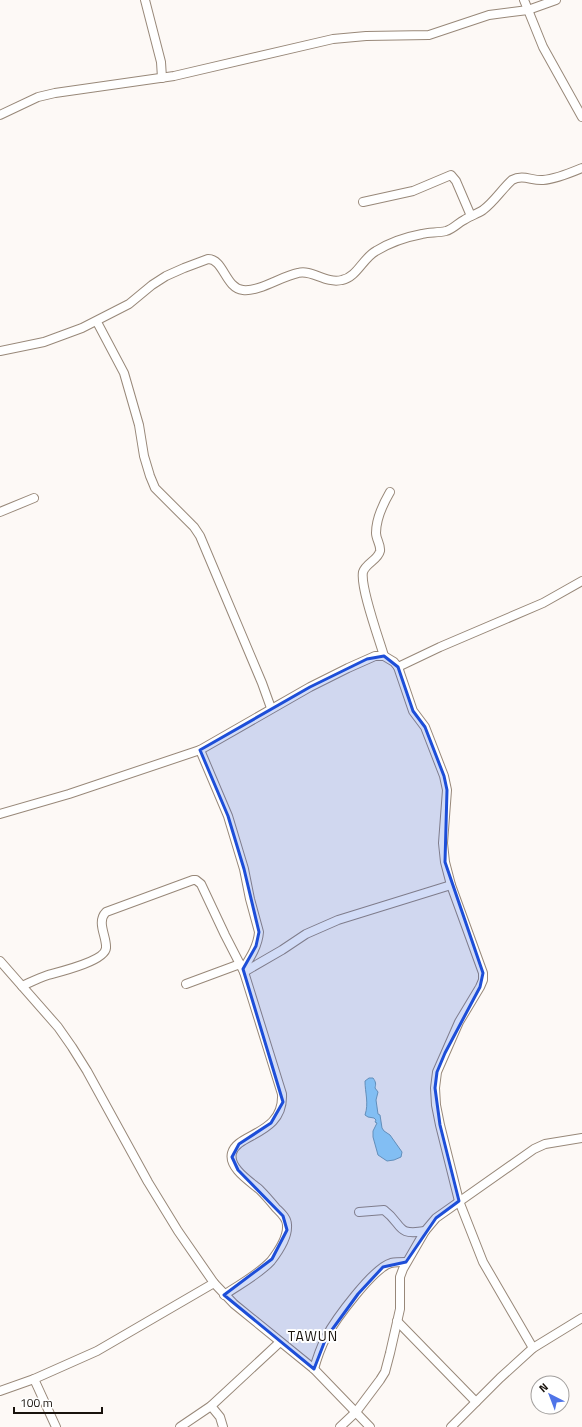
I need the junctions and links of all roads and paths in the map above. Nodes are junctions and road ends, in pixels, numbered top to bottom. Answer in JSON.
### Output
{"nodes":[{"id":1,"x":144,"y":0,"type":"edge"},
{"id":2,"x":524,"y":0,"type":"edge"},
{"id":3,"x":556,"y":0,"type":"edge"},
{"id":4,"x":528,"y":10,"type":"junction"},
{"id":5,"x":162,"y":78,"type":"junction"},
{"id":6,"x":582,"y":98,"type":"edge"},
{"id":7,"x":574,"y":102,"type":"junction"},
{"id":8,"x":0,"y":115,"type":"edge"},
{"id":9,"x":582,"y":117,"type":"edge"},
{"id":10,"x":582,"y":168,"type":"edge"},
{"id":11,"x":363,"y":202,"type":"dead end"},
{"id":12,"x":471,"y":216,"type":"junction"},
{"id":13,"x":97,"y":322,"type":"junction"},
{"id":14,"x":0,"y":351,"type":"edge"},
{"id":15,"x":390,"y":492,"type":"dead end"},
{"id":16,"x":34,"y":498,"type":"dead end"},
{"id":17,"x":0,"y":512,"type":"edge"},
{"id":18,"x":582,"y":582,"type":"edge"},
{"id":19,"x":384,"y":656,"type":"junction"},
{"id":20,"x":398,"y":667,"type":"junction"},
{"id":21,"x":271,"y":708,"type":"junction"},
{"id":22,"x":200,"y":750,"type":"junction"},
{"id":23,"x":0,"y":814,"type":"edge"},
{"id":24,"x":451,"y":885,"type":"junction"},
{"id":25,"x":0,"y":960,"type":"edge"},
{"id":26,"x":242,"y":968,"type":"junction"},
{"id":27,"x":186,"y":984,"type":"dead end"},
{"id":28,"x":22,"y":986,"type":"junction"},
{"id":29,"x":582,"y":1138,"type":"edge"},
{"id":30,"x":459,"y":1201,"type":"junction"},
{"id":31,"x":359,"y":1212,"type":"dead end"},
{"id":32,"x":425,"y":1231,"type":"junction"},
{"id":33,"x":406,"y":1262,"type":"junction"},
{"id":34,"x":214,"y":1284,"type":"junction"},
{"id":35,"x":224,"y":1295,"type":"junction"},
{"id":36,"x":582,"y":1318,"type":"edge"},
{"id":37,"x":397,"y":1321,"type":"junction"},
{"id":38,"x":280,"y":1342,"type":"junction"},
{"id":39,"x":533,"y":1348,"type":"junction"},
{"id":40,"x":314,"y":1369,"type":"junction"},
{"id":41,"x":34,"y":1379,"type":"junction"},
{"id":42,"x":0,"y":1391,"type":"edge"},
{"id":43,"x":476,"y":1402,"type":"junction"},
{"id":44,"x":211,"y":1406,"type":"junction"},
{"id":45,"x":356,"y":1412,"type":"junction"},
{"id":46,"x":56,"y":1427,"type":"edge"},
{"id":47,"x":180,"y":1427,"type":"edge"},
{"id":48,"x":223,"y":1427,"type":"edge"},
{"id":49,"x":340,"y":1427,"type":"edge"},
{"id":50,"x":370,"y":1427,"type":"edge"},
{"id":51,"x":451,"y":1427,"type":"edge"}],
"edges":[{"from":1,"to":5,"type":"street"},
{"from":2,"to":4,"type":"street"},
{"from":3,"to":4,"type":"street"},
{"from":4,"to":5,"type":"street"},
{"from":4,"to":7,"type":"street"},
{"from":5,"to":8,"type":"street"},
{"from":6,"to":7,"type":"street"},
{"from":7,"to":9,"type":"street"},
{"from":10,"to":12,"type":"street"},
{"from":11,"to":12,"type":"street"},
{"from":12,"to":13,"type":"street"},
{"from":13,"to":14,"type":"street"},
{"from":13,"to":21,"type":"street"},
{"from":15,"to":19,"type":"street"},
{"from":16,"to":17,"type":"street"},
{"from":18,"to":20,"type":"street"},
{"from":19,"to":20,"type":"street"},
{"from":19,"to":21,"type":"street"},
{"from":20,"to":24,"type":"street"},
{"from":21,"to":22,"type":"street"},
{"from":22,"to":23,"type":"street"},
{"from":22,"to":26,"type":"street"},
{"from":24,"to":26,"type":"street"},
{"from":24,"to":30,"type":"street"},
{"from":25,"to":28,"type":"street"},
{"from":26,"to":27,"type":"street"},
{"from":26,"to":28,"type":"street"},
{"from":26,"to":35,"type":"street"},
{"from":28,"to":34,"type":"street"},
{"from":29,"to":30,"type":"street"},
{"from":30,"to":32,"type":"street"},
{"from":30,"to":39,"type":"street"},
{"from":31,"to":32,"type":"street"},
{"from":32,"to":33,"type":"street"},
{"from":33,"to":37,"type":"street"},
{"from":33,"to":40,"type":"street"},
{"from":34,"to":35,"type":"street"},
{"from":34,"to":41,"type":"street"},
{"from":35,"to":38,"type":"street"},
{"from":36,"to":39,"type":"street"},
{"from":37,"to":43,"type":"street"},
{"from":37,"to":45,"type":"street"},
{"from":38,"to":40,"type":"street"},
{"from":38,"to":44,"type":"street"},
{"from":39,"to":43,"type":"street"},
{"from":40,"to":45,"type":"street"},
{"from":41,"to":42,"type":"street"},
{"from":41,"to":46,"type":"street"},
{"from":43,"to":51,"type":"street"},
{"from":44,"to":47,"type":"street"},
{"from":44,"to":48,"type":"street"},
{"from":45,"to":49,"type":"street"},
{"from":45,"to":50,"type":"street"}]}
